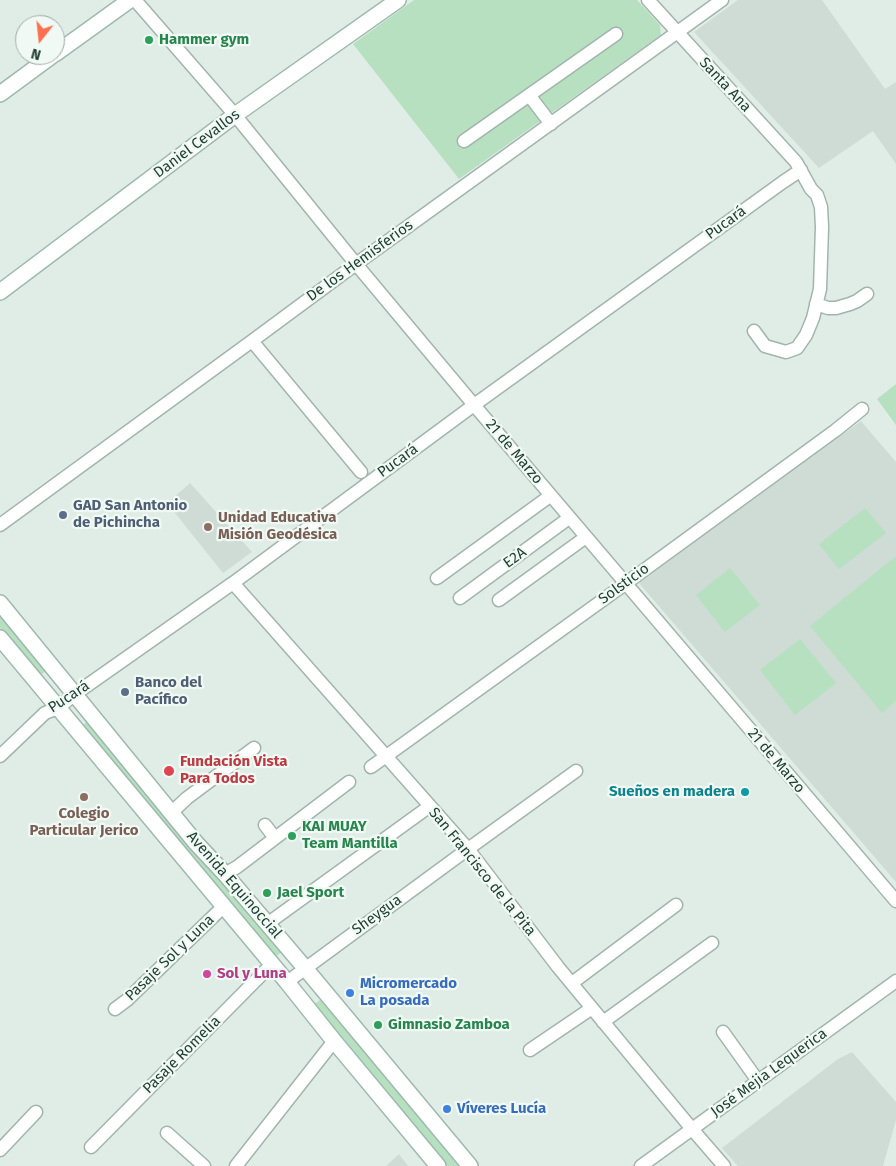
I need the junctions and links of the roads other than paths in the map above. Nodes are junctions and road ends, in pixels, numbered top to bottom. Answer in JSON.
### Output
{"nodes":[{"id":1,"x":130,"y":0,"type":"edge"},
{"id":2,"x":136,"y":0,"type":"edge"},
{"id":3,"x":398,"y":0,"type":"edge"},
{"id":4,"x":648,"y":0,"type":"edge"},
{"id":5,"x":722,"y":0,"type":"edge"},
{"id":6,"x":677,"y":32,"type":"junction"},
{"id":7,"x":616,"y":34,"type":"dead end"},
{"id":8,"x":65,"y":46,"type":"edge"},
{"id":9,"x":39,"y":65,"type":"edge"},
{"id":10,"x":0,"y":94,"type":"edge"},
{"id":11,"x":529,"y":95,"type":"junction"},
{"id":12,"x":236,"y":115,"type":"junction"},
{"id":13,"x":550,"y":124,"type":"junction"},
{"id":14,"x":464,"y":141,"type":"dead end"},
{"id":15,"x":801,"y":170,"type":"junction"},
{"id":16,"x":356,"y":264,"type":"junction"},
{"id":17,"x":0,"y":292,"type":"edge"},
{"id":18,"x":867,"y":294,"type":"dead end"},
{"id":19,"x":816,"y":304,"type":"junction"},
{"id":20,"x":754,"y":331,"type":"dead end"},
{"id":21,"x":252,"y":341,"type":"junction"},
{"id":22,"x":474,"y":406,"type":"junction"},
{"id":23,"x":862,"y":409,"type":"dead end"},
{"id":24,"x":361,"y":472,"type":"dead end"},
{"id":25,"x":550,"y":496,"type":"junction"},
{"id":26,"x":569,"y":518,"type":"junction"},
{"id":27,"x":0,"y":524,"type":"edge"},
{"id":28,"x":586,"y":538,"type":"junction"},
{"id":29,"x":438,"y":578,"type":"dead end"},
{"id":30,"x":233,"y":583,"type":"junction"},
{"id":31,"x":625,"y":584,"type":"junction"},
{"id":32,"x":460,"y":598,"type":"dead end"},
{"id":33,"x":499,"y":600,"type":"dead end"},
{"id":34,"x":0,"y":603,"type":"edge"},
{"id":35,"x":0,"y":638,"type":"edge"},
{"id":36,"x":75,"y":694,"type":"junction"},
{"id":37,"x":58,"y":708,"type":"junction"},
{"id":38,"x":254,"y":748,"type":"dead end"},
{"id":39,"x":0,"y":756,"type":"edge"},
{"id":40,"x":385,"y":756,"type":"junction"},
{"id":41,"x":371,"y":767,"type":"dead end"},
{"id":42,"x":576,"y":771,"type":"dead end"},
{"id":43,"x":349,"y":782,"type":"dead end"},
{"id":44,"x":430,"y":806,"type":"junction"},
{"id":45,"x":171,"y":813,"type":"junction"},
{"id":46,"x":265,"y":825,"type":"dead end"},
{"id":47,"x":275,"y":838,"type":"junction"},
{"id":48,"x":468,"y":849,"type":"junction"},
{"id":49,"x":225,"y":874,"type":"junction"},
{"id":50,"x":896,"y":901,"type":"edge"},
{"id":51,"x":676,"y":905,"type":"dead end"},
{"id":52,"x":224,"y":906,"type":"junction"},
{"id":53,"x":267,"y":924,"type":"junction"},
{"id":54,"x":712,"y":943,"type":"dead end"},
{"id":55,"x":272,"y":964,"type":"junction"},
{"id":56,"x":305,"y":968,"type":"junction"},
{"id":57,"x":896,"y":981,"type":"edge"},
{"id":58,"x":287,"y":982,"type":"junction"},
{"id":59,"x":572,"y":983,"type":"junction"},
{"id":60,"x":592,"y":1008,"type":"junction"},
{"id":61,"x":115,"y":1009,"type":"dead end"},
{"id":62,"x":603,"y":1022,"type":"junction"},
{"id":63,"x":723,"y":1032,"type":"dead end"},
{"id":64,"x":334,"y":1041,"type":"junction"},
{"id":65,"x":530,"y":1050,"type":"dead end"},
{"id":66,"x":758,"y":1081,"type":"junction"},
{"id":67,"x":36,"y":1112,"type":"dead end"},
{"id":68,"x":692,"y":1129,"type":"junction"},
{"id":69,"x":167,"y":1133,"type":"dead end"},
{"id":70,"x":91,"y":1147,"type":"dead end"},
{"id":71,"x":0,"y":1150,"type":"edge"},
{"id":72,"x":204,"y":1166,"type":"edge"},
{"id":73,"x":236,"y":1166,"type":"edge"},
{"id":74,"x":438,"y":1166,"type":"edge"},
{"id":75,"x":470,"y":1166,"type":"edge"},
{"id":76,"x":641,"y":1166,"type":"edge"},
{"id":77,"x":724,"y":1166,"type":"edge"}],
"edges":[{"from":1,"to":8,"type":"main road"},
{"from":2,"to":12,"type":"street","name":"21 de Marzo"},
{"from":3,"to":12,"type":"main road","name":"Daniel Cevallos"},
{"from":4,"to":6,"type":"street","name":"Santa Ana"},
{"from":5,"to":6,"type":"street","name":"De los Hemisferios"},
{"from":6,"to":13,"type":"street","name":"De los Hemisferios"},
{"from":6,"to":15,"type":"street","name":"Santa Ana"},
{"from":7,"to":11,"type":"street"},
{"from":9,"to":10,"type":"main road"},
{"from":11,"to":13,"type":"street"},
{"from":11,"to":14,"type":"street"},
{"from":12,"to":16,"type":"street","name":"21 de Marzo"},
{"from":12,"to":17,"type":"main road","name":"Daniel Cevallos"},
{"from":13,"to":16,"type":"street","name":"De los Hemisferios"},
{"from":15,"to":19,"type":"street","name":"Santa Ana"},
{"from":15,"to":22,"type":"street","name":"Pucará"},
{"from":16,"to":21,"type":"street","name":"De los Hemisferios"},
{"from":16,"to":22,"type":"street","name":"21 de Marzo"},
{"from":18,"to":19,"type":"street"},
{"from":19,"to":20,"type":"street","name":"Santa Ana"},
{"from":21,"to":24,"type":"street"},
{"from":21,"to":27,"type":"street","name":"De los Hemisferios"},
{"from":22,"to":25,"type":"street","name":"21 de Marzo"},
{"from":22,"to":30,"type":"street","name":"Pucará"},
{"from":23,"to":31,"type":"street","name":"Solsticio"},
{"from":25,"to":26,"type":"street","name":"21 de Marzo"},
{"from":25,"to":29,"type":"street"},
{"from":26,"to":28,"type":"street","name":"21 de Marzo"},
{"from":26,"to":32,"type":"street","name":"E2A"},
{"from":28,"to":31,"type":"street","name":"21 de Marzo"},
{"from":28,"to":33,"type":"street"},
{"from":30,"to":36,"type":"street","name":"Pucará"},
{"from":30,"to":40,"type":"street","name":"San Francisco de la Pita"},
{"from":31,"to":40,"type":"street","name":"Solsticio"},
{"from":31,"to":50,"type":"street","name":"21 de Marzo"},
{"from":34,"to":36,"type":"main road","name":"Avenida Equinoccial"},
{"from":35,"to":37,"type":"main road","name":"Avenida Equinoccial"},
{"from":36,"to":37,"type":"street","name":"Pucará"},
{"from":36,"to":45,"type":"main road","name":"Avenida Equinoccial"},
{"from":37,"to":39,"type":"street","name":"Pucará"},
{"from":37,"to":52,"type":"main road","name":"Avenida Equinoccial"},
{"from":38,"to":45,"type":"street"},
{"from":40,"to":41,"type":"street","name":"Solsticio"},
{"from":40,"to":44,"type":"street","name":"San Francisco de la Pita"},
{"from":42,"to":48,"type":"street","name":"Sheygua"},
{"from":43,"to":47,"type":"street"},
{"from":44,"to":48,"type":"street","name":"San Francisco de la Pita"},
{"from":44,"to":53,"type":"street"},
{"from":45,"to":49,"type":"main road","name":"Avenida Equinoccial"},
{"from":46,"to":47,"type":"street"},
{"from":47,"to":49,"type":"street"},
{"from":48,"to":56,"type":"street","name":"Sheygua"},
{"from":48,"to":59,"type":"street","name":"San Francisco de la Pita"},
{"from":49,"to":53,"type":"main road","name":"Avenida Equinoccial"},
{"from":51,"to":59,"type":"street"},
{"from":52,"to":55,"type":"main road","name":"Avenida Equinoccial"},
{"from":52,"to":61,"type":"street","name":"Pasaje Sol y Luna"},
{"from":53,"to":56,"type":"main road","name":"Avenida Equinoccial"},
{"from":54,"to":62,"type":"street"},
{"from":55,"to":58,"type":"main road","name":"Avenida Equinoccial"},
{"from":55,"to":70,"type":"street","name":"Pasaje Romelia"},
{"from":56,"to":58,"type":"street","name":"Sheygua"},
{"from":56,"to":75,"type":"main road","name":"Avenida Equinoccial"},
{"from":57,"to":66,"type":"street","name":"José Mejia Lequerica"},
{"from":58,"to":64,"type":"main road","name":"Avenida Equinoccial"},
{"from":59,"to":60,"type":"street","name":"San Francisco de la Pita"},
{"from":60,"to":62,"type":"street","name":"San Francisco de la Pita"},
{"from":60,"to":65,"type":"street"},
{"from":62,"to":68,"type":"street","name":"San Francisco de la Pita"},
{"from":63,"to":66,"type":"street"},
{"from":64,"to":73,"type":"street"},
{"from":64,"to":74,"type":"main road","name":"Avenida Equinoccial"},
{"from":66,"to":68,"type":"street","name":"José Mejia Lequerica"},
{"from":67,"to":71,"type":"street"},
{"from":68,"to":76,"type":"street","name":"José Mejia Lequerica"},
{"from":68,"to":77,"type":"street","name":"San Francisco de la Pita"},
{"from":69,"to":72,"type":"street"}]}
